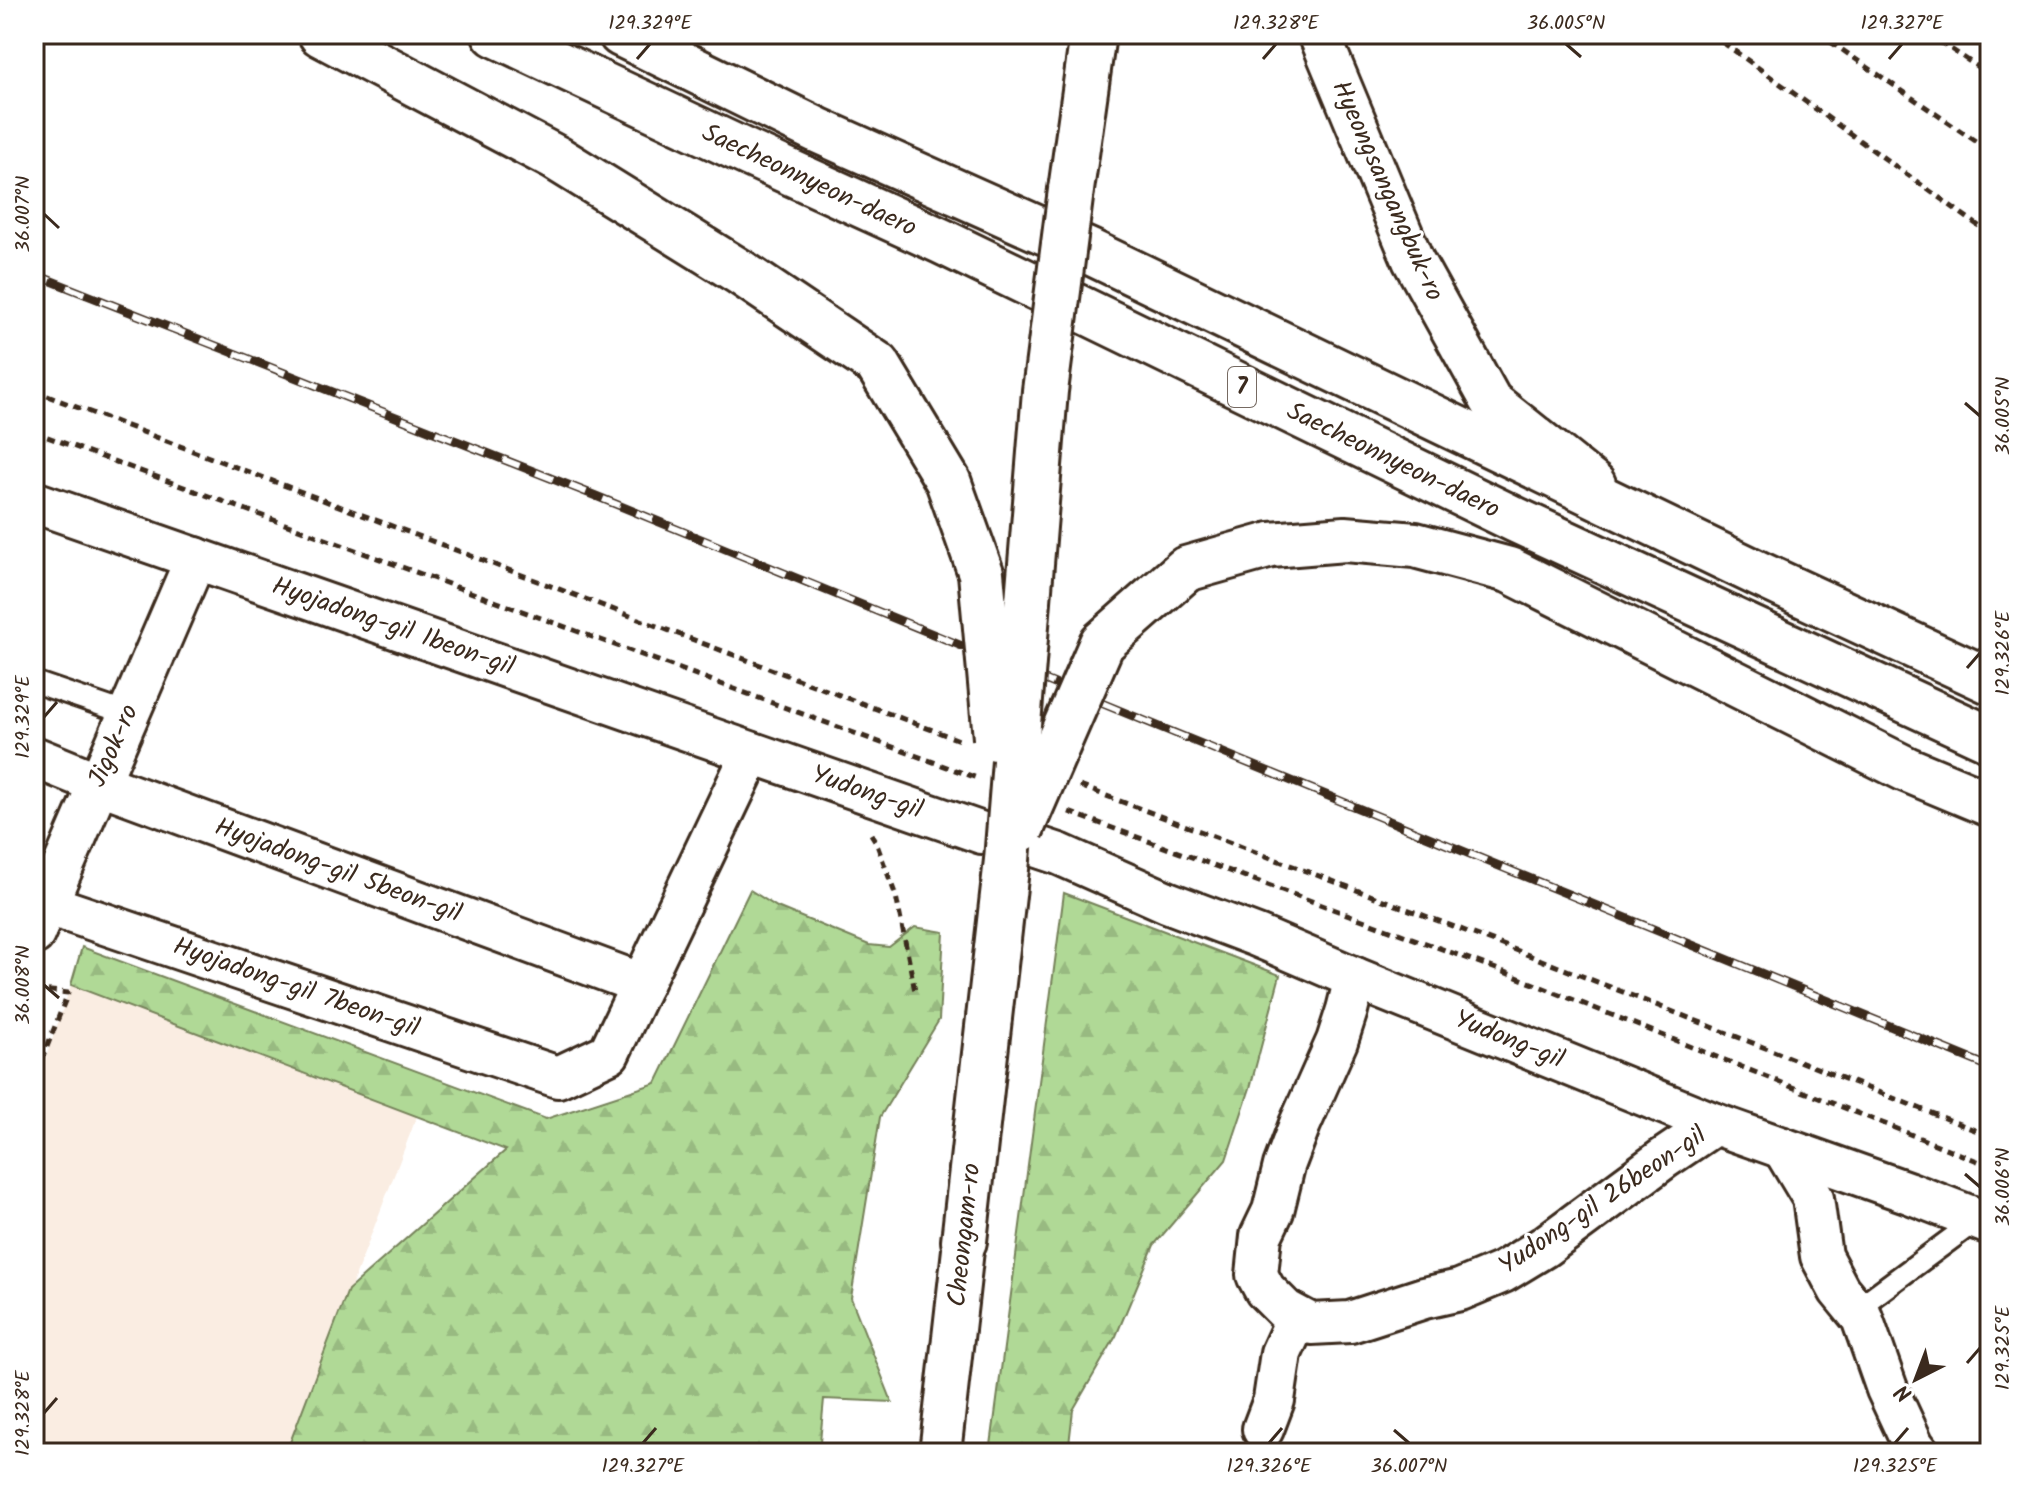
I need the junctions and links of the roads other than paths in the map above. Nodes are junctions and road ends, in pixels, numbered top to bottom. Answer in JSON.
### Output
{"nodes":[{"id":1,"x":321,"y":34,"type":"edge"},
{"id":2,"x":495,"y":34,"type":"edge"},
{"id":3,"x":621,"y":34,"type":"edge"},
{"id":4,"x":667,"y":34,"type":"edge"},
{"id":5,"x":1093,"y":34,"type":"edge"},
{"id":6,"x":1319,"y":34,"type":"edge"},
{"id":7,"x":817,"y":130,"type":"junction"},
{"id":8,"x":35,"y":506,"type":"edge"},
{"id":9,"x":1629,"y":512,"type":"junction"},
{"id":10,"x":196,"y":558,"type":"junction"},
{"id":11,"x":1990,"y":681,"type":"edge"},
{"id":12,"x":34,"y":682,"type":"edge"},
{"id":13,"x":128,"y":714,"type":"junction"},
{"id":14,"x":1990,"y":739,"type":"edge"},
{"id":15,"x":752,"y":753,"type":"junction"},
{"id":16,"x":34,"y":757,"type":"edge"},
{"id":17,"x":98,"y":783,"type":"junction"},
{"id":18,"x":1990,"y":804,"type":"edge"},
{"id":19,"x":1007,"y":846,"type":"junction"},
{"id":20,"x":38,"y":913,"type":"edge"},
{"id":21,"x":1355,"y":978,"type":"junction"},
{"id":22,"x":642,"y":984,"type":"junction"},
{"id":23,"x":1715,"y":1124,"type":"junction"},
{"id":24,"x":1783,"y":1148,"type":"junction"},
{"id":25,"x":1984,"y":1222,"type":"edge"},
{"id":26,"x":964,"y":1241,"type":"joint"},
{"id":27,"x":1855,"y":1310,"type":"junction"},
{"id":28,"x":1297,"y":1318,"type":"junction"},
{"id":29,"x":1263,"y":1429,"type":"dead end"},
{"id":30,"x":940,"y":1453,"type":"edge"},
{"id":31,"x":1919,"y":1453,"type":"edge"}],
"edges":[{"from":1,"to":19,"type":"main road","bridge":true},
{"from":2,"to":14,"type":"main road","name":"Saecheonnyeon-daero","number":"7"},
{"from":3,"to":7,"type":"main road","name":"Saecheonnyeon-daero","number":"7"},
{"from":4,"to":7,"type":"main road"},
{"from":5,"to":19,"type":"main road","bridge":true},
{"from":6,"to":9,"type":"street","name":"Hyeongsangangbuk-ro"},
{"from":7,"to":9,"type":"main road","name":"Saecheonnyeon-daero","number":"7"},
{"from":8,"to":10,"type":"street","name":"Hyojadong-gil 1beon-gil"},
{"from":9,"to":11,"type":"main road","name":"Saecheonnyeon-daero","number":"7"},
{"from":10,"to":13,"type":"street","name":"Jigok-ro"},
{"from":10,"to":15,"type":"street","name":"Hyojadong-gil 1beon-gil"},
{"from":12,"to":13,"type":"lane"},
{"from":13,"to":17,"type":"street","name":"Jigok-ro"},
{"from":15,"to":19,"type":"street","name":"Yudong-gil"},
{"from":15,"to":22,"type":"street"},
{"from":16,"to":17,"type":"street","name":"Hyojadong-gil 5beon-gil"},
{"from":17,"to":20,"type":"street","name":"Jigok-ro"},
{"from":17,"to":22,"type":"street","name":"Hyojadong-gil 5beon-gil"},
{"from":18,"to":19,"type":"main road","bridge":true},
{"from":19,"to":21,"type":"street","name":"Yudong-gil"},
{"from":19,"to":26,"type":"main road","name":"Cheongam-ro","bridge":true},
{"from":20,"to":22,"type":"street","name":"Hyojadong-gil 7beon-gil"},
{"from":21,"to":23,"type":"street","name":"Yudong-gil"},
{"from":21,"to":28,"type":"street"},
{"from":23,"to":24,"type":"street","name":"Yudong-gil"},
{"from":23,"to":28,"type":"street","name":"Yudong-gil 26beon-gil"},
{"from":24,"to":25,"type":"street","name":"Yudong-gil"},
{"from":24,"to":27,"type":"street"},
{"from":25,"to":27,"type":"lane"},
{"from":26,"to":30,"type":"street","name":"Cheongam-ro"},
{"from":27,"to":31,"type":"street"},
{"from":28,"to":29,"type":"street"}]}
